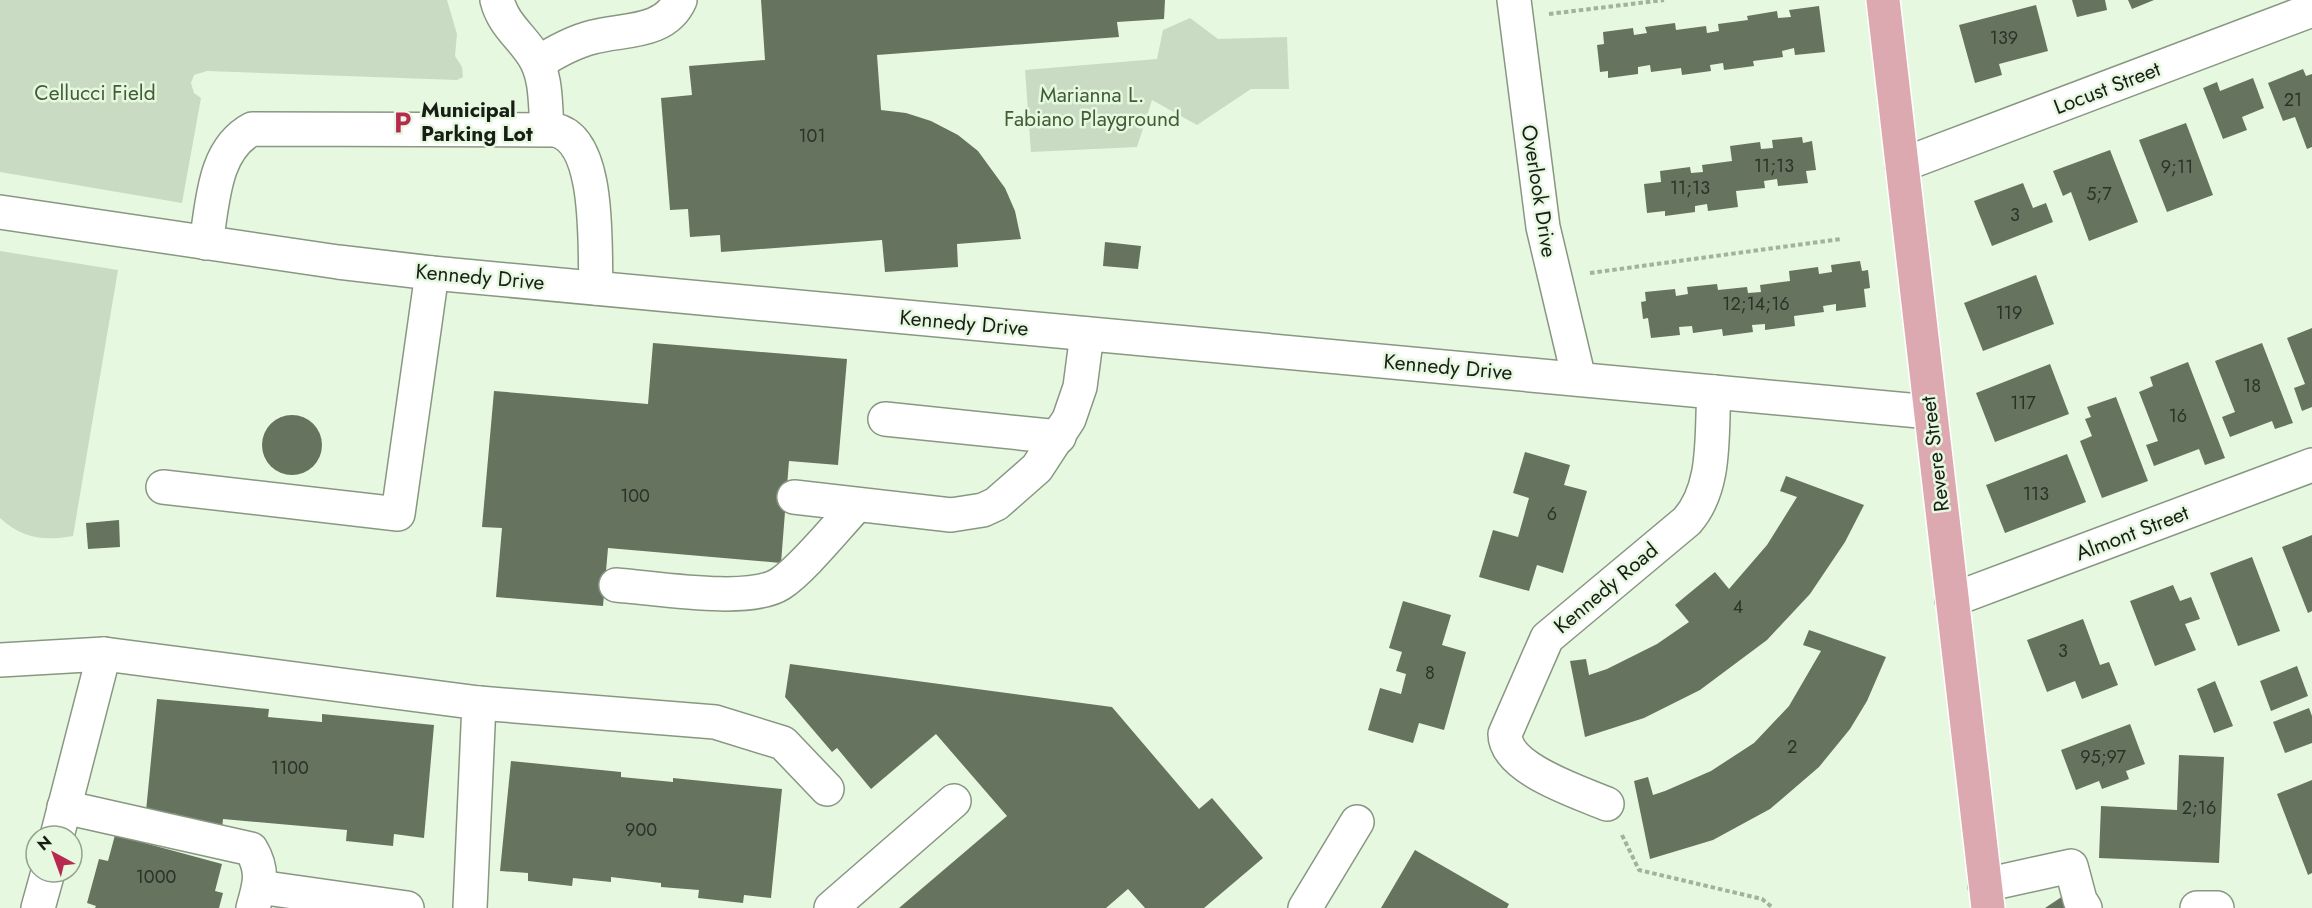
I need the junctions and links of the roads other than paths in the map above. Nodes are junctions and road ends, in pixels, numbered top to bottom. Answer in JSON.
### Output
{"nodes":[{"id":1,"x":497,"y":0,"type":"edge"},
{"id":2,"x":680,"y":0,"type":"edge"},
{"id":3,"x":1883,"y":0,"type":"edge"},
{"id":4,"x":1515,"y":9,"type":"edge"},
{"id":5,"x":2312,"y":10,"type":"edge"},
{"id":6,"x":538,"y":63,"type":"junction"},
{"id":7,"x":547,"y":129,"type":"junction"},
{"id":8,"x":1902,"y":165,"type":"junction"},
{"id":9,"x":0,"y":212,"type":"edge"},
{"id":10,"x":206,"y":243,"type":"junction"},
{"id":11,"x":432,"y":273,"type":"junction"},
{"id":12,"x":596,"y":288,"type":"junction"},
{"id":13,"x":1087,"y":334,"type":"junction"},
{"id":14,"x":1579,"y":379,"type":"junction"},
{"id":15,"x":1714,"y":392,"type":"junction"},
{"id":16,"x":1930,"y":412,"type":"junction"},
{"id":17,"x":885,"y":418,"type":"dead end"},
{"id":18,"x":1059,"y":437,"type":"junction"},
{"id":19,"x":2312,"y":465,"type":"edge"},
{"id":20,"x":164,"y":487,"type":"dead end"},
{"id":21,"x":794,"y":497,"type":"dead end"},
{"id":22,"x":857,"y":505,"type":"junction"},
{"id":23,"x":616,"y":585,"type":"dead end"},
{"id":24,"x":1952,"y":600,"type":"junction"},
{"id":25,"x":104,"y":654,"type":"junction"},
{"id":26,"x":0,"y":660,"type":"edge"},
{"id":27,"x":479,"y":703,"type":"junction"},
{"id":28,"x":828,"y":789,"type":"dead end"},
{"id":29,"x":954,"y":801,"type":"dead end"},
{"id":30,"x":1607,"y":804,"type":"road end"},
{"id":31,"x":61,"y":821,"type":"edge"},
{"id":32,"x":1357,"y":822,"type":"dead end"},
{"id":33,"x":45,"y":884,"type":"edge"},
{"id":34,"x":1986,"y":897,"type":"edge"},
{"id":35,"x":256,"y":898,"type":"edge"},
{"id":36,"x":38,"y":908,"type":"edge"},
{"id":37,"x":407,"y":908,"type":"edge"},
{"id":38,"x":470,"y":908,"type":"edge"},
{"id":39,"x":831,"y":908,"type":"edge"},
{"id":40,"x":1305,"y":908,"type":"edge"},
{"id":41,"x":2085,"y":908,"type":"edge"},
{"id":42,"x":2197,"y":908,"type":"edge"},
{"id":43,"x":2217,"y":908,"type":"edge"}],
"edges":[{"from":1,"to":6,"type":"street"},
{"from":2,"to":6,"type":"street"},
{"from":3,"to":8,"type":"main road","name":"Revere Street"},
{"from":4,"to":14,"type":"street","name":"Overlook Drive"},
{"from":5,"to":8,"type":"street","name":"Locust Street"},
{"from":6,"to":7,"type":"street"},
{"from":7,"to":10,"type":"street"},
{"from":7,"to":12,"type":"street"},
{"from":8,"to":16,"type":"main road","name":"Revere Street"},
{"from":9,"to":10,"type":"street","name":"Kennedy Drive"},
{"from":10,"to":11,"type":"street","name":"Kennedy Drive"},
{"from":11,"to":12,"type":"street","name":"Kennedy Drive"},
{"from":11,"to":20,"type":"street"},
{"from":12,"to":13,"type":"street","name":"Kennedy Drive"},
{"from":13,"to":14,"type":"street","name":"Kennedy Drive"},
{"from":13,"to":18,"type":"street"},
{"from":14,"to":15,"type":"street","name":"Kennedy Drive"},
{"from":15,"to":16,"type":"street","name":"Kennedy Drive"},
{"from":15,"to":30,"type":"street","name":"Kennedy Road"},
{"from":16,"to":24,"type":"main road","name":"Revere Street"},
{"from":17,"to":18,"type":"street"},
{"from":18,"to":22,"type":"street"},
{"from":19,"to":24,"type":"street","name":"Almont Street"},
{"from":21,"to":22,"type":"street"},
{"from":22,"to":23,"type":"street"},
{"from":24,"to":34,"type":"main road","name":"Revere Street"},
{"from":25,"to":26,"type":"street"},
{"from":25,"to":27,"type":"street"},
{"from":25,"to":31,"type":"street"},
{"from":27,"to":28,"type":"street"},
{"from":27,"to":38,"type":"street"},
{"from":29,"to":39,"type":"street"},
{"from":31,"to":35,"type":"street"},
{"from":32,"to":40,"type":"street"},
{"from":33,"to":36,"type":"street"},
{"from":34,"to":41,"type":"street"},
{"from":35,"to":37,"type":"street"},
{"from":42,"to":43,"type":"street"}]}
